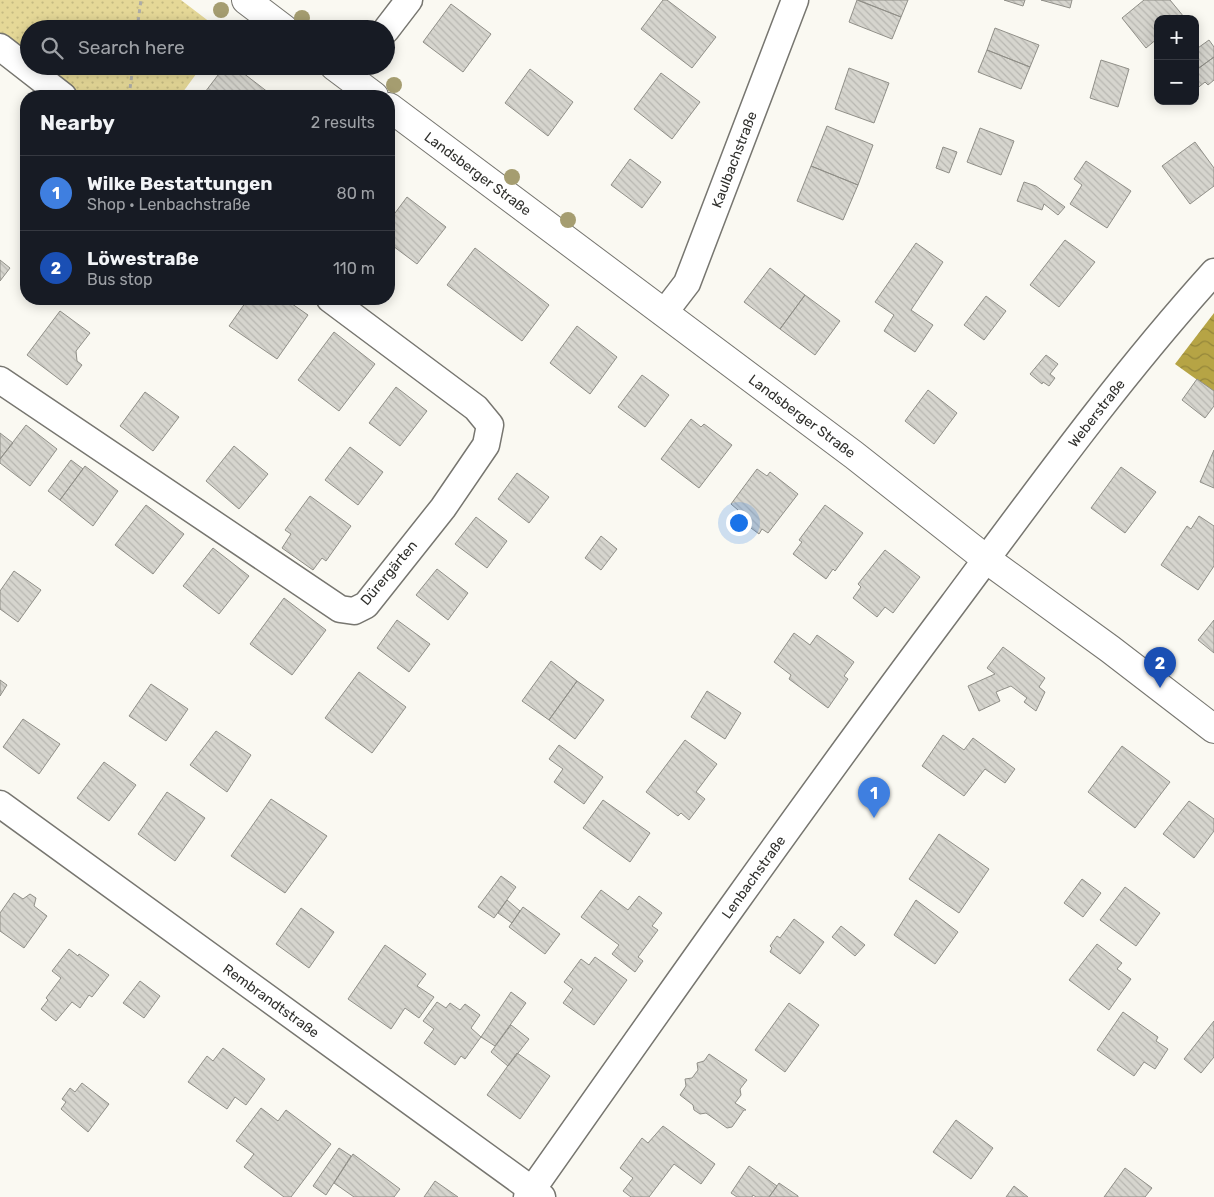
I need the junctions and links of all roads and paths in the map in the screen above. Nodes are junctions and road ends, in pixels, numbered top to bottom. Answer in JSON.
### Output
{"nodes":[{"id":1,"x":141,"y":0,"type":"edge"},
{"id":2,"x":246,"y":0,"type":"edge"},
{"id":3,"x":409,"y":0,"type":"edge"},
{"id":4,"x":795,"y":0,"type":"edge"},
{"id":5,"x":138,"y":20,"type":"edge"},
{"id":6,"x":272,"y":20,"type":"edge"},
{"id":7,"x":394,"y":20,"type":"edge"},
{"id":8,"x":0,"y":46,"type":"edge"},
{"id":9,"x":20,"y":62,"type":"edge"},
{"id":10,"x":37,"y":75,"type":"edge"},
{"id":11,"x":131,"y":75,"type":"edge"},
{"id":12,"x":352,"y":75,"type":"edge"},
{"id":13,"x":55,"y":90,"type":"edge"},
{"id":14,"x":130,"y":90,"type":"edge"},
{"id":15,"x":368,"y":90,"type":"edge"},
{"id":16,"x":395,"y":111,"type":"edge"},
{"id":17,"x":1214,"y":272,"type":"edge"},
{"id":18,"x":338,"y":305,"type":"edge"},
{"id":19,"x":664,"y":313,"type":"junction"},
{"id":20,"x":0,"y":380,"type":"edge"},
{"id":21,"x":986,"y":559,"type":"junction"},
{"id":22,"x":1214,"y":729,"type":"edge"},
{"id":23,"x":0,"y":804,"type":"edge"},
{"id":24,"x":534,"y":1195,"type":"edge"}],
"edges":[{"from":1,"to":5,"type":"path"},
{"from":2,"to":6,"type":"street"},
{"from":3,"to":7,"type":"street"},
{"from":4,"to":19,"type":"street","name":"Kaulbachstraße"},
{"from":8,"to":9,"type":"street"},
{"from":10,"to":13,"type":"street"},
{"from":11,"to":14,"type":"path"},
{"from":12,"to":15,"type":"street"},
{"from":16,"to":19,"type":"street","name":"Landsberger Straße"},
{"from":17,"to":21,"type":"street","name":"Weberstraße"},
{"from":18,"to":20,"type":"street","name":"Dürergärten"},
{"from":19,"to":21,"type":"street","name":"Landsberger Straße"},
{"from":21,"to":22,"type":"street","name":"Landsberger Straße"},
{"from":21,"to":24,"type":"street","name":"Lenbachstraße"},
{"from":23,"to":24,"type":"street","name":"Rembrandtstraße"}]}
